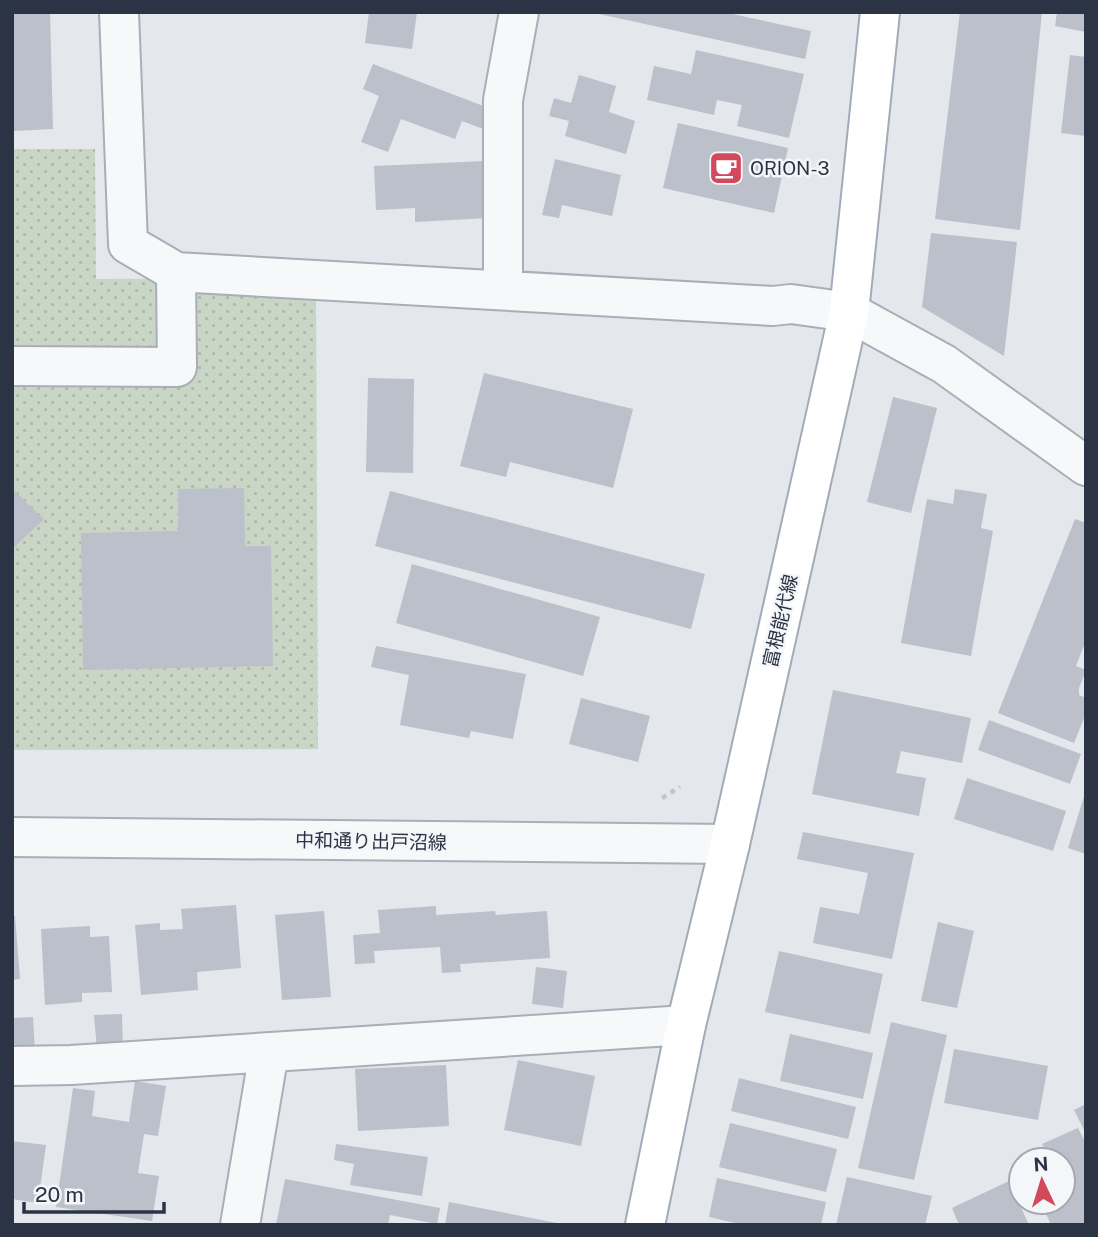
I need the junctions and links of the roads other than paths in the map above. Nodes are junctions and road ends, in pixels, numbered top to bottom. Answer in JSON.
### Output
{"nodes":[{"id":1,"x":119,"y":12,"type":"edge"},
{"id":2,"x":519,"y":12,"type":"edge"},
{"id":3,"x":880,"y":12,"type":"edge"},
{"id":4,"x":176,"y":272,"type":"junction"},
{"id":5,"x":503,"y":290,"type":"junction"},
{"id":6,"x":849,"y":312,"type":"junction"},
{"id":7,"x":12,"y":366,"type":"edge"},
{"id":8,"x":1086,"y":466,"type":"edge"},
{"id":9,"x":12,"y":838,"type":"edge"},
{"id":10,"x":730,"y":845,"type":"junction"},
{"id":11,"x":686,"y":1025,"type":"junction"},
{"id":12,"x":269,"y":1052,"type":"junction"},
{"id":13,"x":12,"y":1066,"type":"edge"},
{"id":14,"x":240,"y":1225,"type":"edge"},
{"id":15,"x":645,"y":1225,"type":"edge"}],
"edges":[{"from":1,"to":4,"type":"street"},
{"from":2,"to":5,"type":"street"},
{"from":3,"to":6,"type":"main road","name":"富根能代線"},
{"from":4,"to":5,"type":"street"},
{"from":4,"to":7,"type":"street"},
{"from":5,"to":6,"type":"street"},
{"from":6,"to":8,"type":"street"},
{"from":6,"to":10,"type":"main road","name":"富根能代線"},
{"from":9,"to":10,"type":"street","name":"中和通り出戸沼線"},
{"from":10,"to":11,"type":"main road","name":"富根能代線"},
{"from":11,"to":12,"type":"street"},
{"from":11,"to":15,"type":"main road","name":"富根能代線"},
{"from":12,"to":13,"type":"street"},
{"from":12,"to":14,"type":"street"}]}
